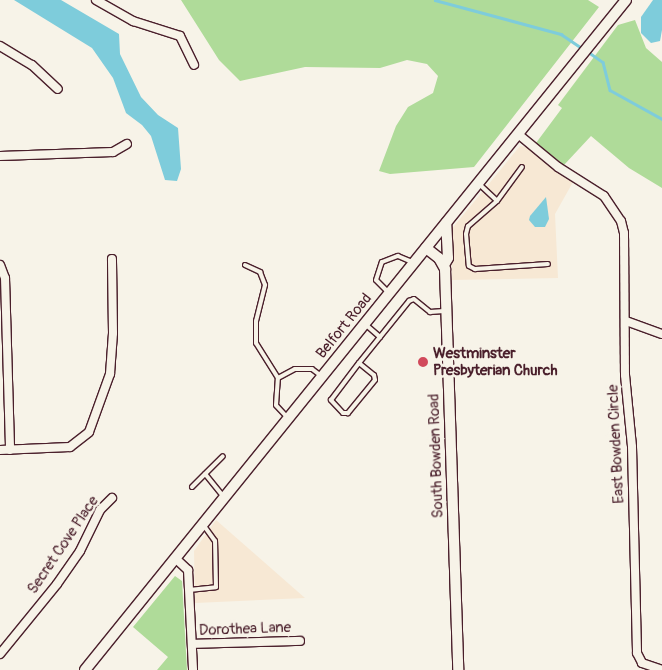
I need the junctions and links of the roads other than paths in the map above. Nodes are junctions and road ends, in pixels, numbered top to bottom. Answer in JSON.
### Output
{"nodes":[{"id":1,"x":96,"y":0,"type":"edge"},
{"id":2,"x":626,"y":0,"type":"edge"},
{"id":3,"x":0,"y":46,"type":"edge"},
{"id":4,"x":194,"y":66,"type":"dead end"},
{"id":5,"x":58,"y":90,"type":"dead end"},
{"id":6,"x":518,"y":134,"type":"junction"},
{"id":7,"x":127,"y":144,"type":"dead end"},
{"id":8,"x":0,"y":156,"type":"edge"},
{"id":9,"x":522,"y":167,"type":"dead end"},
{"id":10,"x":478,"y":184,"type":"junction"},
{"id":11,"x":497,"y":200,"type":"junction"},
{"id":12,"x":446,"y":223,"type":"junction"},
{"id":13,"x":426,"y":248,"type":"junction"},
{"id":14,"x":112,"y":259,"type":"dead end"},
{"id":15,"x":414,"y":263,"type":"junction"},
{"id":16,"x":548,"y":264,"type":"dead end"},
{"id":17,"x":444,"y":265,"type":"junction"},
{"id":18,"x":0,"y":266,"type":"edge"},
{"id":19,"x":247,"y":266,"type":"dead end"},
{"id":20,"x":390,"y":293,"type":"junction"},
{"id":21,"x":446,"y":311,"type":"junction"},
{"id":22,"x":626,"y":321,"type":"junction"},
{"id":23,"x":365,"y":324,"type":"junction"},
{"id":24,"x":662,"y":334,"type":"edge"},
{"id":25,"x":380,"y":337,"type":"junction"},
{"id":26,"x":359,"y":363,"type":"junction"},
{"id":27,"x":322,"y":376,"type":"junction"},
{"id":28,"x":278,"y":378,"type":"junction"},
{"id":29,"x":288,"y":419,"type":"junction"},
{"id":30,"x":0,"y":450,"type":"edge"},
{"id":31,"x":10,"y":450,"type":"junction"},
{"id":32,"x":223,"y":456,"type":"dead end"},
{"id":33,"x":205,"y":474,"type":"junction"},
{"id":34,"x":192,"y":488,"type":"dead end"},
{"id":35,"x":224,"y":497,"type":"junction"},
{"id":36,"x":112,"y":498,"type":"dead end"},
{"id":37,"x":203,"y":524,"type":"junction"},
{"id":38,"x":175,"y":558,"type":"junction"},
{"id":39,"x":189,"y":590,"type":"junction"},
{"id":40,"x":300,"y":641,"type":"dead end"},
{"id":41,"x":192,"y":644,"type":"junction"},
{"id":42,"x":0,"y":654,"type":"edge"},
{"id":43,"x":85,"y":670,"type":"edge"},
{"id":44,"x":193,"y":670,"type":"edge"},
{"id":45,"x":458,"y":670,"type":"edge"},
{"id":46,"x":662,"y":670,"type":"edge"}],
"edges":[{"from":1,"to":4,"type":"street"},
{"from":2,"to":6,"type":"main road","name":"Belfort Road"},
{"from":3,"to":5,"type":"street"},
{"from":6,"to":10,"type":"main road","name":"Belfort Road"},
{"from":6,"to":22,"type":"street","name":"East Bowden Circle"},
{"from":7,"to":8,"type":"street"},
{"from":9,"to":11,"type":"lane"},
{"from":10,"to":11,"type":"lane"},
{"from":10,"to":12,"type":"main road","name":"Belfort Road"},
{"from":11,"to":16,"type":"lane"},
{"from":12,"to":13,"type":"main road","name":"Belfort Road"},
{"from":12,"to":17,"type":"main road","name":"South Bowden Road"},
{"from":13,"to":15,"type":"main road","name":"Belfort Road"},
{"from":13,"to":17,"type":"main road"},
{"from":14,"to":31,"type":"street"},
{"from":15,"to":20,"type":"main road","name":"Belfort Road"},
{"from":15,"to":20,"type":"lane"},
{"from":17,"to":21,"type":"main road","name":"South Bowden Road"},
{"from":18,"to":31,"type":"street"},
{"from":19,"to":28,"type":"lane"},
{"from":20,"to":23,"type":"main road","name":"Belfort Road"},
{"from":21,"to":25,"type":"lane"},
{"from":21,"to":45,"type":"main road","name":"South Bowden Road"},
{"from":22,"to":24,"type":"street"},
{"from":22,"to":46,"type":"street","name":"East Bowden Circle"},
{"from":23,"to":25,"type":"lane"},
{"from":23,"to":27,"type":"main road","name":"Belfort Road"},
{"from":25,"to":26,"type":"lane"},
{"from":26,"to":26,"type":"lane"},
{"from":27,"to":28,"type":"lane"},
{"from":27,"to":29,"type":"main road","name":"Belfort Road"},
{"from":28,"to":29,"type":"lane"},
{"from":29,"to":35,"type":"main road","name":"Belfort Road"},
{"from":30,"to":31,"type":"street"},
{"from":32,"to":33,"type":"lane"},
{"from":33,"to":34,"type":"lane"},
{"from":33,"to":35,"type":"lane"},
{"from":35,"to":37,"type":"main road","name":"Belfort Road"},
{"from":36,"to":42,"type":"street","name":"Secret Cove Place"},
{"from":37,"to":38,"type":"main road","name":"Belfort Road"},
{"from":37,"to":39,"type":"lane"},
{"from":38,"to":39,"type":"street"},
{"from":38,"to":43,"type":"main road","name":"Belfort Road"},
{"from":39,"to":41,"type":"street"},
{"from":40,"to":41,"type":"street","name":"Dorothea Lane"},
{"from":41,"to":44,"type":"street"}]}
